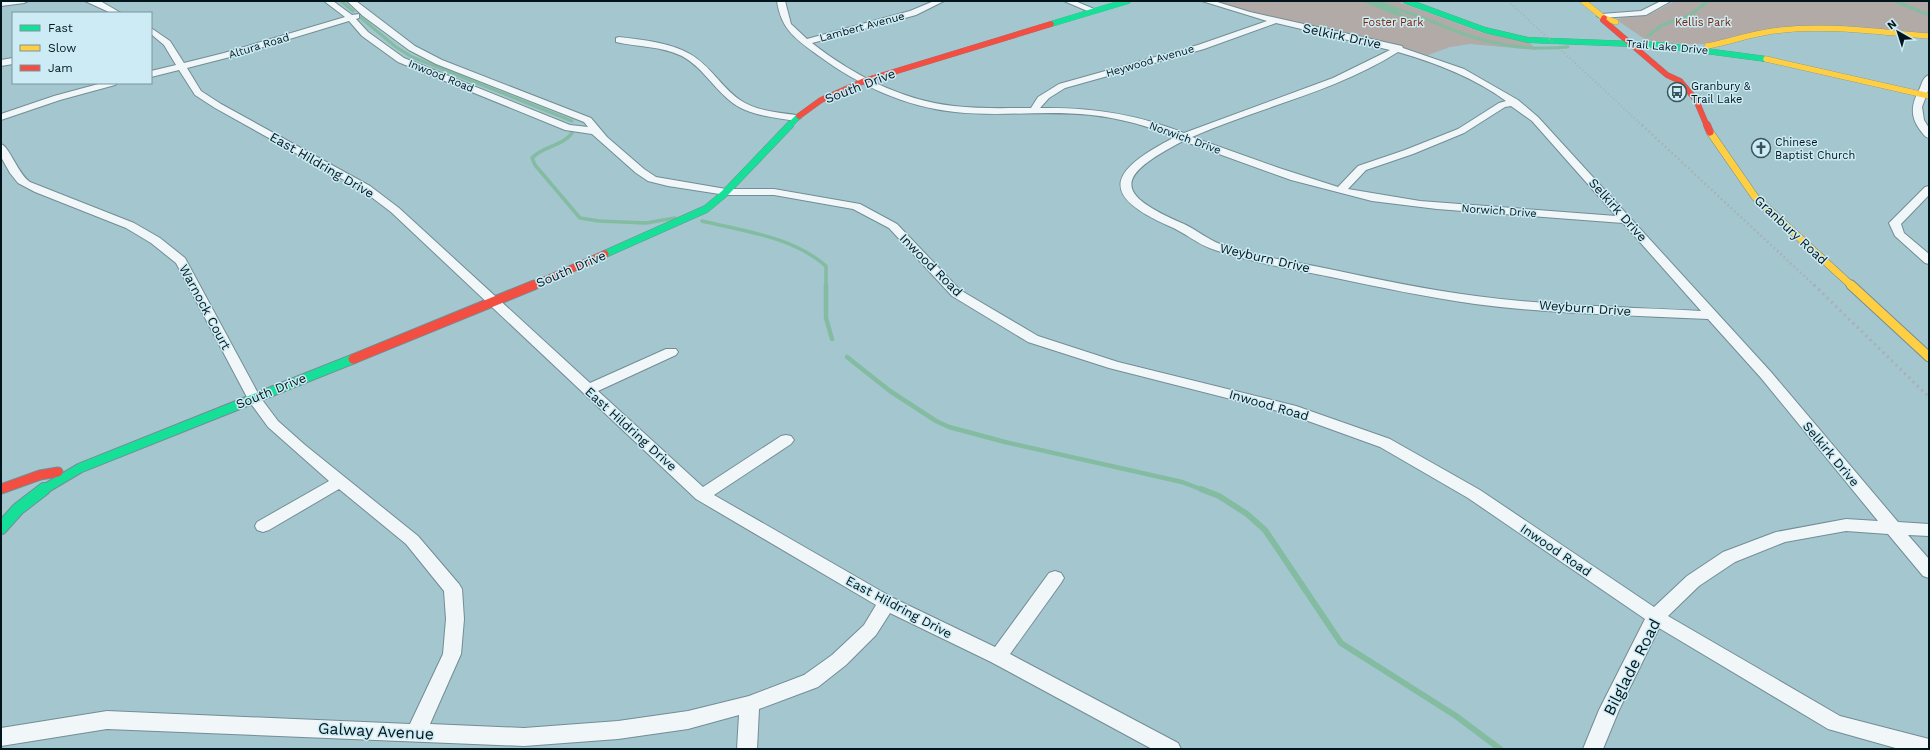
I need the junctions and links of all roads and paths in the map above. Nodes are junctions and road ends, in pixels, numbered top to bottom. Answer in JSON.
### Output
{"nodes":[{"id":1,"x":24,"y":1,"type":"edge"},
{"id":2,"x":89,"y":1,"type":"edge"},
{"id":3,"x":110,"y":1,"type":"edge"},
{"id":4,"x":328,"y":1,"type":"edge"},
{"id":5,"x":351,"y":1,"type":"edge"},
{"id":6,"x":781,"y":1,"type":"edge"},
{"id":7,"x":940,"y":1,"type":"edge"},
{"id":8,"x":1068,"y":1,"type":"edge"},
{"id":9,"x":1128,"y":1,"type":"edge"},
{"id":10,"x":1206,"y":1,"type":"edge"},
{"id":11,"x":1406,"y":1,"type":"edge"},
{"id":12,"x":1582,"y":1,"type":"edge"},
{"id":13,"x":1666,"y":1,"type":"edge"},
{"id":14,"x":14,"y":2,"type":"junction"},
{"id":15,"x":1,"y":4,"type":"edge"},
{"id":16,"x":99,"y":4,"type":"junction"},
{"id":17,"x":1095,"y":11,"type":"junction"},
{"id":18,"x":1,"y":12,"type":"edge"},
{"id":19,"x":115,"y":12,"type":"edge"},
{"id":20,"x":366,"y":14,"type":"junction"},
{"id":21,"x":350,"y":17,"type":"junction"},
{"id":22,"x":1603,"y":17,"type":"junction"},
{"id":23,"x":1273,"y":21,"type":"junction"},
{"id":24,"x":152,"y":31,"type":"edge"},
{"id":25,"x":1928,"y":36,"type":"edge"},
{"id":26,"x":619,"y":40,"type":"dead end"},
{"id":27,"x":806,"y":42,"type":"junction"},
{"id":28,"x":1631,"y":43,"type":"junction"},
{"id":29,"x":1724,"y":43,"type":"junction"},
{"id":30,"x":1646,"y":44,"type":"junction"},
{"id":31,"x":1682,"y":47,"type":"junction"},
{"id":32,"x":1399,"y":48,"type":"junction"},
{"id":33,"x":1717,"y":51,"type":"junction"},
{"id":34,"x":12,"y":61,"type":"edge"},
{"id":35,"x":1,"y":63,"type":"edge"},
{"id":36,"x":180,"y":67,"type":"junction"},
{"id":37,"x":152,"y":74,"type":"edge"},
{"id":38,"x":1929,"y":78,"type":"edge"},
{"id":39,"x":864,"y":81,"type":"junction"},
{"id":40,"x":1680,"y":81,"type":"junction"},
{"id":41,"x":108,"y":84,"type":"edge"},
{"id":42,"x":1925,"y":95,"type":"edge"},
{"id":43,"x":1515,"y":102,"type":"junction"},
{"id":44,"x":1034,"y":110,"type":"junction"},
{"id":45,"x":1,"y":116,"type":"edge"},
{"id":46,"x":796,"y":118,"type":"junction"},
{"id":47,"x":592,"y":126,"type":"junction"},
{"id":48,"x":1929,"y":135,"type":"edge"},
{"id":49,"x":1184,"y":137,"type":"junction"},
{"id":50,"x":1,"y":147,"type":"edge"},
{"id":51,"x":1929,"y":189,"type":"edge"},
{"id":52,"x":1341,"y":190,"type":"junction"},
{"id":53,"x":726,"y":192,"type":"junction"},
{"id":54,"x":1626,"y":220,"type":"junction"},
{"id":55,"x":1929,"y":260,"type":"edge"},
{"id":56,"x":495,"y":302,"type":"junction"},
{"id":57,"x":1712,"y":315,"type":"junction"},
{"id":58,"x":671,"y":352,"type":"dead end"},
{"id":59,"x":1929,"y":357,"type":"edge"},
{"id":60,"x":588,"y":390,"type":"junction"},
{"id":61,"x":254,"y":398,"type":"junction"},
{"id":62,"x":786,"y":440,"type":"dead end"},
{"id":63,"x":80,"y":468,"type":"junction"},
{"id":64,"x":340,"y":481,"type":"junction"},
{"id":65,"x":1,"y":489,"type":"edge"},
{"id":66,"x":702,"y":495,"type":"junction"},
{"id":67,"x":1,"y":512,"type":"edge"},
{"id":68,"x":12,"y":513,"type":"junction"},
{"id":69,"x":263,"y":526,"type":"dead end"},
{"id":70,"x":1,"y":528,"type":"edge"},
{"id":71,"x":1893,"y":528,"type":"junction"},
{"id":72,"x":1929,"y":530,"type":"edge"},
{"id":73,"x":1929,"y":571,"type":"edge"},
{"id":74,"x":1055,"y":578,"type":"dead end"},
{"id":75,"x":888,"y":603,"type":"junction"},
{"id":76,"x":1655,"y":617,"type":"junction"},
{"id":77,"x":998,"y":657,"type":"junction"},
{"id":78,"x":750,"y":704,"type":"junction"},
{"id":79,"x":416,"y":733,"type":"junction"},
{"id":80,"x":1,"y":736,"type":"edge"},
{"id":81,"x":1929,"y":748,"type":"edge"},
{"id":82,"x":747,"y":749,"type":"edge"},
{"id":83,"x":1171,"y":749,"type":"edge"},
{"id":84,"x":1593,"y":749,"type":"edge"}],
"edges":[{"from":1,"to":14,"type":"street"},
{"from":2,"to":16,"type":"street"},
{"from":3,"to":16,"type":"street"},
{"from":4,"to":21,"type":"street","name":"Inwood Road"},
{"from":5,"to":20,"type":"street","name":"Inwood Road"},
{"from":6,"to":27,"type":"street","name":"Norwich Drive"},
{"from":7,"to":27,"type":"street","name":"Lambert Avenue"},
{"from":8,"to":17,"type":"street"},
{"from":9,"to":17,"type":"street","name":"South Drive"},
{"from":10,"to":23,"type":"street","name":"Selkirk Drive"},
{"from":11,"to":28,"type":"street","name":"Trail Lake Drive"},
{"from":12,"to":22,"type":"street"},
{"from":13,"to":22,"type":"street"},
{"from":14,"to":15,"type":"street"},
{"from":14,"to":18,"type":"street"},
{"from":16,"to":19,"type":"street"},
{"from":17,"to":39,"type":"street","name":"South Drive"},
{"from":20,"to":21,"type":"street","name":"Altura Road"},
{"from":20,"to":47,"type":"street","name":"Inwood Road"},
{"from":21,"to":36,"type":"street","name":"Altura Road"},
{"from":21,"to":47,"type":"street","name":"Inwood Road"},
{"from":22,"to":28,"type":"street","name":"Granbury Road"},
{"from":22,"to":30,"type":"street"},
{"from":23,"to":32,"type":"street","name":"Selkirk Drive"},
{"from":23,"to":44,"type":"street","name":"Heywood Avenue"},
{"from":24,"to":36,"type":"street","name":"East Hildring Drive"},
{"from":25,"to":29,"type":"street"},
{"from":26,"to":46,"type":"street"},
{"from":27,"to":39,"type":"street","name":"Norwich Drive"},
{"from":28,"to":30,"type":"street","name":"Trail Lake Drive"},
{"from":28,"to":40,"type":"street","name":"Granbury Road"},
{"from":29,"to":31,"type":"street"},
{"from":29,"to":33,"type":"street"},
{"from":30,"to":31,"type":"street","name":"Trail Lake Drive"},
{"from":30,"to":40,"type":"street","name":"Granbury Road"},
{"from":31,"to":33,"type":"street","name":"Trail Lake Drive"},
{"from":32,"to":43,"type":"street","name":"Selkirk Drive"},
{"from":32,"to":49,"type":"street","name":"Weyburn Drive"},
{"from":33,"to":42,"type":"street","name":"Trail Lake Drive"},
{"from":34,"to":35,"type":"street"},
{"from":36,"to":37,"type":"street","name":"Altura Road"},
{"from":36,"to":56,"type":"street","name":"East Hildring Drive"},
{"from":38,"to":42,"type":"street"},
{"from":39,"to":44,"type":"street","name":"Norwich Drive"},
{"from":39,"to":46,"type":"street","name":"South Drive"},
{"from":40,"to":59,"type":"street","name":"Granbury Road"},
{"from":41,"to":45,"type":"street"},
{"from":42,"to":48,"type":"street"},
{"from":43,"to":52,"type":"street"},
{"from":43,"to":54,"type":"street","name":"Selkirk Drive"},
{"from":44,"to":49,"type":"street","name":"Norwich Drive"},
{"from":46,"to":53,"type":"street","name":"South Drive"},
{"from":47,"to":53,"type":"street","name":"Inwood Road"},
{"from":49,"to":52,"type":"street","name":"Norwich Drive"},
{"from":49,"to":57,"type":"street","name":"Weyburn Drive"},
{"from":50,"to":61,"type":"street","name":"Warnock Court"},
{"from":51,"to":55,"type":"street"},
{"from":52,"to":54,"type":"street","name":"Norwich Drive"},
{"from":53,"to":56,"type":"street","name":"South Drive"},
{"from":53,"to":76,"type":"street","name":"Inwood Road"},
{"from":54,"to":57,"type":"street","name":"Selkirk Drive"},
{"from":56,"to":60,"type":"street","name":"East Hildring Drive"},
{"from":56,"to":61,"type":"street","name":"South Drive"},
{"from":57,"to":71,"type":"street","name":"Selkirk Drive"},
{"from":58,"to":60,"type":"street"},
{"from":60,"to":66,"type":"street","name":"East Hildring Drive"},
{"from":61,"to":63,"type":"street","name":"South Drive"},
{"from":61,"to":64,"type":"street","name":"Warnock Court"},
{"from":62,"to":66,"type":"street"},
{"from":63,"to":65,"type":"street"},
{"from":63,"to":68,"type":"street","name":"South Drive"},
{"from":64,"to":69,"type":"street"},
{"from":64,"to":79,"type":"street","name":"Warnock Court"},
{"from":66,"to":75,"type":"street","name":"East Hildring Drive"},
{"from":67,"to":68,"type":"street"},
{"from":68,"to":70,"type":"street","name":"South Drive"},
{"from":71,"to":72,"type":"street","name":"Bilglade Road"},
{"from":71,"to":73,"type":"street","name":"Selkirk Drive"},
{"from":71,"to":76,"type":"street","name":"Bilglade Road"},
{"from":74,"to":77,"type":"street"},
{"from":75,"to":77,"type":"street","name":"East Hildring Drive"},
{"from":75,"to":78,"type":"street","name":"Galway Avenue"},
{"from":76,"to":81,"type":"street","name":"Inwood Road"},
{"from":76,"to":84,"type":"street","name":"Bilglade Road"},
{"from":77,"to":83,"type":"street","name":"East Hildring Drive"},
{"from":78,"to":79,"type":"street","name":"Galway Avenue"},
{"from":78,"to":82,"type":"street"},
{"from":79,"to":80,"type":"street","name":"Galway Avenue"}]}
